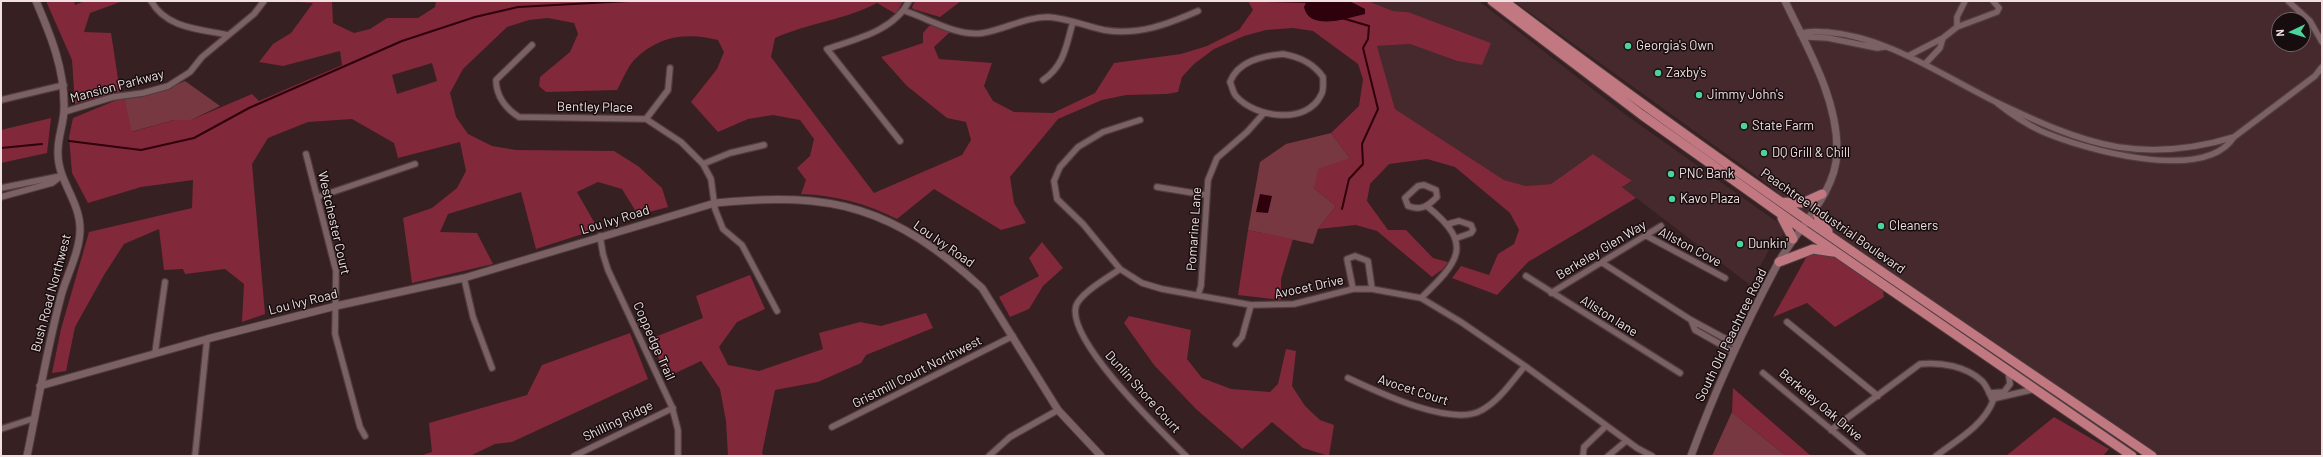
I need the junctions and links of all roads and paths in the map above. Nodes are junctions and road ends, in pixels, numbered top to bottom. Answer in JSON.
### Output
{"nodes":[{"id":1,"x":36,"y":1,"type":"edge"},
{"id":2,"x":151,"y":1,"type":"edge"},
{"id":3,"x":264,"y":1,"type":"edge"},
{"id":4,"x":909,"y":1,"type":"edge"},
{"id":5,"x":1492,"y":1,"type":"edge"},
{"id":6,"x":1504,"y":1,"type":"edge"},
{"id":7,"x":1785,"y":1,"type":"edge"},
{"id":8,"x":1965,"y":1,"type":"edge"},
{"id":9,"x":1993,"y":1,"type":"edge"},
{"id":10,"x":2288,"y":1,"type":"edge"},
{"id":11,"x":905,"y":11,"type":"junction"},
{"id":12,"x":1198,"y":11,"type":"dead end"},
{"id":13,"x":1073,"y":22,"type":"junction"},
{"id":14,"x":1957,"y":27,"type":"junction"},
{"id":15,"x":1800,"y":34,"type":"junction"},
{"id":16,"x":228,"y":35,"type":"junction"},
{"id":17,"x":1943,"y":38,"type":"junction"},
{"id":18,"x":2322,"y":42,"type":"edge"},
{"id":19,"x":532,"y":45,"type":"dead end"},
{"id":20,"x":1908,"y":56,"type":"junction"},
{"id":21,"x":1925,"y":64,"type":"junction"},
{"id":22,"x":2322,"y":67,"type":"edge"},
{"id":23,"x":670,"y":68,"type":"dead end"},
{"id":24,"x":1043,"y":80,"type":"dead end"},
{"id":25,"x":64,"y":85,"type":"junction"},
{"id":26,"x":1,"y":100,"type":"edge"},
{"id":27,"x":1996,"y":102,"type":"junction"},
{"id":28,"x":64,"y":112,"type":"junction"},
{"id":29,"x":1264,"y":113,"type":"junction"},
{"id":30,"x":646,"y":119,"type":"junction"},
{"id":31,"x":1140,"y":120,"type":"dead end"},
{"id":32,"x":2234,"y":137,"type":"junction"},
{"id":33,"x":900,"y":141,"type":"dead end"},
{"id":34,"x":764,"y":145,"type":"dead end"},
{"id":35,"x":306,"y":154,"type":"dead end"},
{"id":36,"x":415,"y":164,"type":"dead end"},
{"id":37,"x":703,"y":164,"type":"junction"},
{"id":38,"x":61,"y":176,"type":"junction"},
{"id":39,"x":1157,"y":187,"type":"dead end"},
{"id":40,"x":1,"y":188,"type":"edge"},
{"id":41,"x":1822,"y":194,"type":"junction"},
{"id":42,"x":1206,"y":195,"type":"junction"},
{"id":43,"x":1,"y":197,"type":"edge"},
{"id":44,"x":318,"y":197,"type":"junction"},
{"id":45,"x":715,"y":203,"type":"junction"},
{"id":46,"x":1775,"y":204,"type":"junction"},
{"id":47,"x":1428,"y":207,"type":"junction"},
{"id":48,"x":1814,"y":207,"type":"junction"},
{"id":49,"x":1448,"y":224,"type":"junction"},
{"id":50,"x":1803,"y":224,"type":"junction"},
{"id":51,"x":1661,"y":226,"type":"dead end"},
{"id":52,"x":1645,"y":235,"type":"junction"},
{"id":53,"x":600,"y":236,"type":"junction"},
{"id":54,"x":1457,"y":238,"type":"junction"},
{"id":55,"x":1793,"y":239,"type":"junction"},
{"id":56,"x":1841,"y":249,"type":"junction"},
{"id":57,"x":1601,"y":262,"type":"junction"},
{"id":58,"x":1779,"y":262,"type":"junction"},
{"id":59,"x":1120,"y":269,"type":"junction"},
{"id":60,"x":1526,"y":276,"type":"dead end"},
{"id":61,"x":464,"y":278,"type":"junction"},
{"id":62,"x":1725,"y":278,"type":"dead end"},
{"id":63,"x":165,"y":282,"type":"dead end"},
{"id":64,"x":1353,"y":289,"type":"junction"},
{"id":65,"x":1372,"y":289,"type":"junction"},
{"id":66,"x":1552,"y":293,"type":"junction"},
{"id":67,"x":1198,"y":295,"type":"junction"},
{"id":68,"x":1421,"y":298,"type":"junction"},
{"id":69,"x":1251,"y":305,"type":"junction"},
{"id":70,"x":336,"y":306,"type":"junction"},
{"id":71,"x":777,"y":311,"type":"dead end"},
{"id":72,"x":1691,"y":320,"type":"junction"},
{"id":73,"x":1787,"y":322,"type":"dead end"},
{"id":74,"x":1708,"y":327,"type":"junction"},
{"id":75,"x":1702,"y":334,"type":"junction"},
{"id":76,"x":1013,"y":336,"type":"junction"},
{"id":77,"x":207,"y":339,"type":"junction"},
{"id":78,"x":1236,"y":344,"type":"dead end"},
{"id":79,"x":1735,"y":348,"type":"junction"},
{"id":80,"x":155,"y":353,"type":"junction"},
{"id":81,"x":1525,"y":366,"type":"junction"},
{"id":82,"x":492,"y":368,"type":"dead end"},
{"id":83,"x":2008,"y":370,"type":"junction"},
{"id":84,"x":1680,"y":373,"type":"dead end"},
{"id":85,"x":1763,"y":373,"type":"dead end"},
{"id":86,"x":1348,"y":378,"type":"dead end"},
{"id":87,"x":40,"y":386,"type":"junction"},
{"id":88,"x":2006,"y":388,"type":"junction"},
{"id":89,"x":2035,"y":389,"type":"junction"},
{"id":90,"x":2014,"y":394,"type":"junction"},
{"id":91,"x":1878,"y":396,"type":"junction"},
{"id":92,"x":1990,"y":396,"type":"junction"},
{"id":93,"x":673,"y":408,"type":"junction"},
{"id":94,"x":1058,"y":410,"type":"junction"},
{"id":95,"x":35,"y":418,"type":"junction"},
{"id":96,"x":1606,"y":426,"type":"junction"},
{"id":97,"x":832,"y":427,"type":"dead end"},
{"id":98,"x":1,"y":429,"type":"edge"},
{"id":99,"x":1832,"y":430,"type":"junction"},
{"id":100,"x":366,"y":436,"type":"dead end"},
{"id":101,"x":1626,"y":441,"type":"junction"},
{"id":102,"x":27,"y":456,"type":"edge"},
{"id":103,"x":195,"y":456,"type":"edge"},
{"id":104,"x":574,"y":456,"type":"edge"},
{"id":105,"x":678,"y":456,"type":"edge"},
{"id":106,"x":989,"y":456,"type":"edge"},
{"id":107,"x":1101,"y":456,"type":"edge"},
{"id":108,"x":1186,"y":456,"type":"edge"},
{"id":109,"x":1584,"y":456,"type":"edge"},
{"id":110,"x":1608,"y":456,"type":"edge"},
{"id":111,"x":1652,"y":456,"type":"edge"},
{"id":112,"x":1691,"y":456,"type":"edge"},
{"id":113,"x":1863,"y":456,"type":"edge"},
{"id":114,"x":1936,"y":456,"type":"edge"},
{"id":115,"x":2132,"y":456,"type":"edge"},
{"id":116,"x":2152,"y":456,"type":"edge"}],
"edges":[{"from":1,"to":25,"type":"street","name":"Bush Road Northwest"},
{"from":2,"to":16,"type":"street"},
{"from":3,"to":16,"type":"street","name":"Mansion Parkway"},
{"from":4,"to":11,"type":"street"},
{"from":5,"to":46,"type":"highway","name":"Peachtree Industrial Boulevard"},
{"from":6,"to":46,"type":"highway","name":"Peachtree Industrial Boulevard"},
{"from":7,"to":15,"type":"street","name":"South Old Peachtree Road"},
{"from":8,"to":14,"type":"street"},
{"from":9,"to":14,"type":"street"},
{"from":10,"to":18,"type":"street"},
{"from":11,"to":13,"type":"street"},
{"from":11,"to":33,"type":"street"},
{"from":12,"to":13,"type":"street"},
{"from":13,"to":24,"type":"street"},
{"from":14,"to":17,"type":"street"},
{"from":15,"to":20,"type":"street"},
{"from":15,"to":41,"type":"street","name":"South Old Peachtree Road"},
{"from":16,"to":28,"type":"street","name":"Mansion Parkway"},
{"from":17,"to":20,"type":"street"},
{"from":17,"to":21,"type":"street"},
{"from":19,"to":30,"type":"street","name":"Bentley Place"},
{"from":20,"to":21,"type":"street"},
{"from":21,"to":27,"type":"street"},
{"from":22,"to":32,"type":"street"},
{"from":23,"to":30,"type":"street"},
{"from":25,"to":26,"type":"street"},
{"from":25,"to":28,"type":"street","name":"Bush Road Northwest"},
{"from":27,"to":32,"type":"street"},
{"from":27,"to":32,"type":"street"},
{"from":28,"to":38,"type":"street","name":"Bush Road Northwest"},
{"from":29,"to":29,"type":"street"},
{"from":29,"to":42,"type":"street","name":"Pomarine Lane"},
{"from":30,"to":37,"type":"street","name":"Bentley Place"},
{"from":31,"to":59,"type":"street","name":"Avocet Drive"},
{"from":34,"to":37,"type":"street"},
{"from":35,"to":44,"type":"street","name":"Westchester Court"},
{"from":36,"to":44,"type":"street"},
{"from":37,"to":45,"type":"street","name":"Bentley Place"},
{"from":38,"to":40,"type":"street"},
{"from":38,"to":43,"type":"street"},
{"from":38,"to":87,"type":"street","name":"Bush Road Northwest"},
{"from":39,"to":42,"type":"street"},
{"from":41,"to":46,"type":"highway"},
{"from":41,"to":48,"type":"street","name":"South Old Peachtree Road"},
{"from":42,"to":67,"type":"street","name":"Pomarine Lane"},
{"from":44,"to":70,"type":"street","name":"Westchester Court"},
{"from":45,"to":53,"type":"street","name":"Lou Ivy Road"},
{"from":45,"to":71,"type":"street","name":"Bentley Place"},
{"from":45,"to":76,"type":"street","name":"Lou Ivy Road"},
{"from":46,"to":50,"type":"highway","name":"Peachtree Industrial Boulevard"},
{"from":46,"to":55,"type":"highway"},
{"from":47,"to":47,"type":"street"},
{"from":47,"to":49,"type":"street"},
{"from":48,"to":50,"type":"street","name":"South Old Peachtree Road"},
{"from":48,"to":56,"type":"highway"},
{"from":49,"to":54,"type":"street"},
{"from":49,"to":54,"type":"street"},
{"from":50,"to":55,"type":"street","name":"South Old Peachtree Road"},
{"from":50,"to":56,"type":"highway","name":"Peachtree Industrial Boulevard"},
{"from":51,"to":52,"type":"street","name":"Berkeley Glen Way"},
{"from":52,"to":57,"type":"street","name":"Berkeley Glen Way"},
{"from":52,"to":62,"type":"street","name":"Allston Cove"},
{"from":53,"to":61,"type":"street","name":"Lou Ivy Road"},
{"from":53,"to":93,"type":"street","name":"Coppedge Trail"},
{"from":54,"to":68,"type":"street"},
{"from":55,"to":58,"type":"street","name":"South Old Peachtree Road"},
{"from":56,"to":58,"type":"highway"},
{"from":56,"to":83,"type":"highway","name":"Peachtree Industrial Boulevard"},
{"from":56,"to":116,"type":"highway","name":"Peachtree Industrial Boulevard"},
{"from":57,"to":66,"type":"street","name":"Berkeley Glen Way"},
{"from":57,"to":72,"type":"street"},
{"from":58,"to":79,"type":"street","name":"South Old Peachtree Road"},
{"from":59,"to":67,"type":"street","name":"Avocet Drive"},
{"from":59,"to":108,"type":"street","name":"Dunlin Shore Court"},
{"from":60,"to":66,"type":"street","name":"Allston lane"},
{"from":61,"to":70,"type":"street","name":"Lou Ivy Road"},
{"from":61,"to":82,"type":"street"},
{"from":63,"to":80,"type":"street"},
{"from":64,"to":65,"type":"street","name":"Avocet Drive"},
{"from":64,"to":65,"type":"street"},
{"from":64,"to":69,"type":"street","name":"Avocet Drive"},
{"from":65,"to":68,"type":"street","name":"Avocet Drive"},
{"from":66,"to":84,"type":"street","name":"Allston lane"},
{"from":67,"to":69,"type":"street","name":"Avocet Drive"},
{"from":68,"to":81,"type":"street","name":"Avocet Drive"},
{"from":69,"to":78,"type":"street"},
{"from":70,"to":77,"type":"street","name":"Lou Ivy Road"},
{"from":70,"to":100,"type":"street","name":"Westchester Court"},
{"from":72,"to":74,"type":"street"},
{"from":72,"to":75,"type":"street"},
{"from":73,"to":91,"type":"street"},
{"from":74,"to":75,"type":"street"},
{"from":74,"to":79,"type":"street"},
{"from":75,"to":79,"type":"street"},
{"from":76,"to":94,"type":"street","name":"Lou Ivy Road"},
{"from":76,"to":97,"type":"street","name":"Gristmill Court Northwest"},
{"from":77,"to":80,"type":"street","name":"Lou Ivy Road"},
{"from":77,"to":103,"type":"street"},
{"from":79,"to":112,"type":"street","name":"South Old Peachtree Road"},
{"from":80,"to":87,"type":"street","name":"Lou Ivy Road"},
{"from":81,"to":86,"type":"street","name":"Avocet Court"},
{"from":81,"to":96,"type":"street","name":"Avocet Drive"},
{"from":83,"to":88,"type":"street"},
{"from":83,"to":89,"type":"highway","name":"Peachtree Industrial Boulevard"},
{"from":85,"to":99,"type":"street","name":"Berkeley Oak Drive"},
{"from":87,"to":95,"type":"street","name":"Bush Road Northwest"},
{"from":88,"to":90,"type":"street"},
{"from":88,"to":92,"type":"street"},
{"from":89,"to":90,"type":"street"},
{"from":89,"to":115,"type":"highway","name":"Peachtree Industrial Boulevard"},
{"from":90,"to":92,"type":"street"},
{"from":91,"to":92,"type":"street"},
{"from":91,"to":99,"type":"street"},
{"from":92,"to":114,"type":"street"},
{"from":93,"to":104,"type":"street","name":"Shilling Ridge"},
{"from":93,"to":105,"type":"street","name":"Coppedge Trail"},
{"from":94,"to":106,"type":"street"},
{"from":94,"to":107,"type":"street","name":"Lou Ivy Road"},
{"from":95,"to":98,"type":"street"},
{"from":95,"to":102,"type":"street","name":"Bush Road Northwest"},
{"from":96,"to":101,"type":"street","name":"Avocet Drive"},
{"from":96,"to":109,"type":"street"},
{"from":99,"to":113,"type":"street","name":"Berkeley Oak Drive"},
{"from":101,"to":110,"type":"street"},
{"from":101,"to":111,"type":"street","name":"Avocet Drive"}]}
